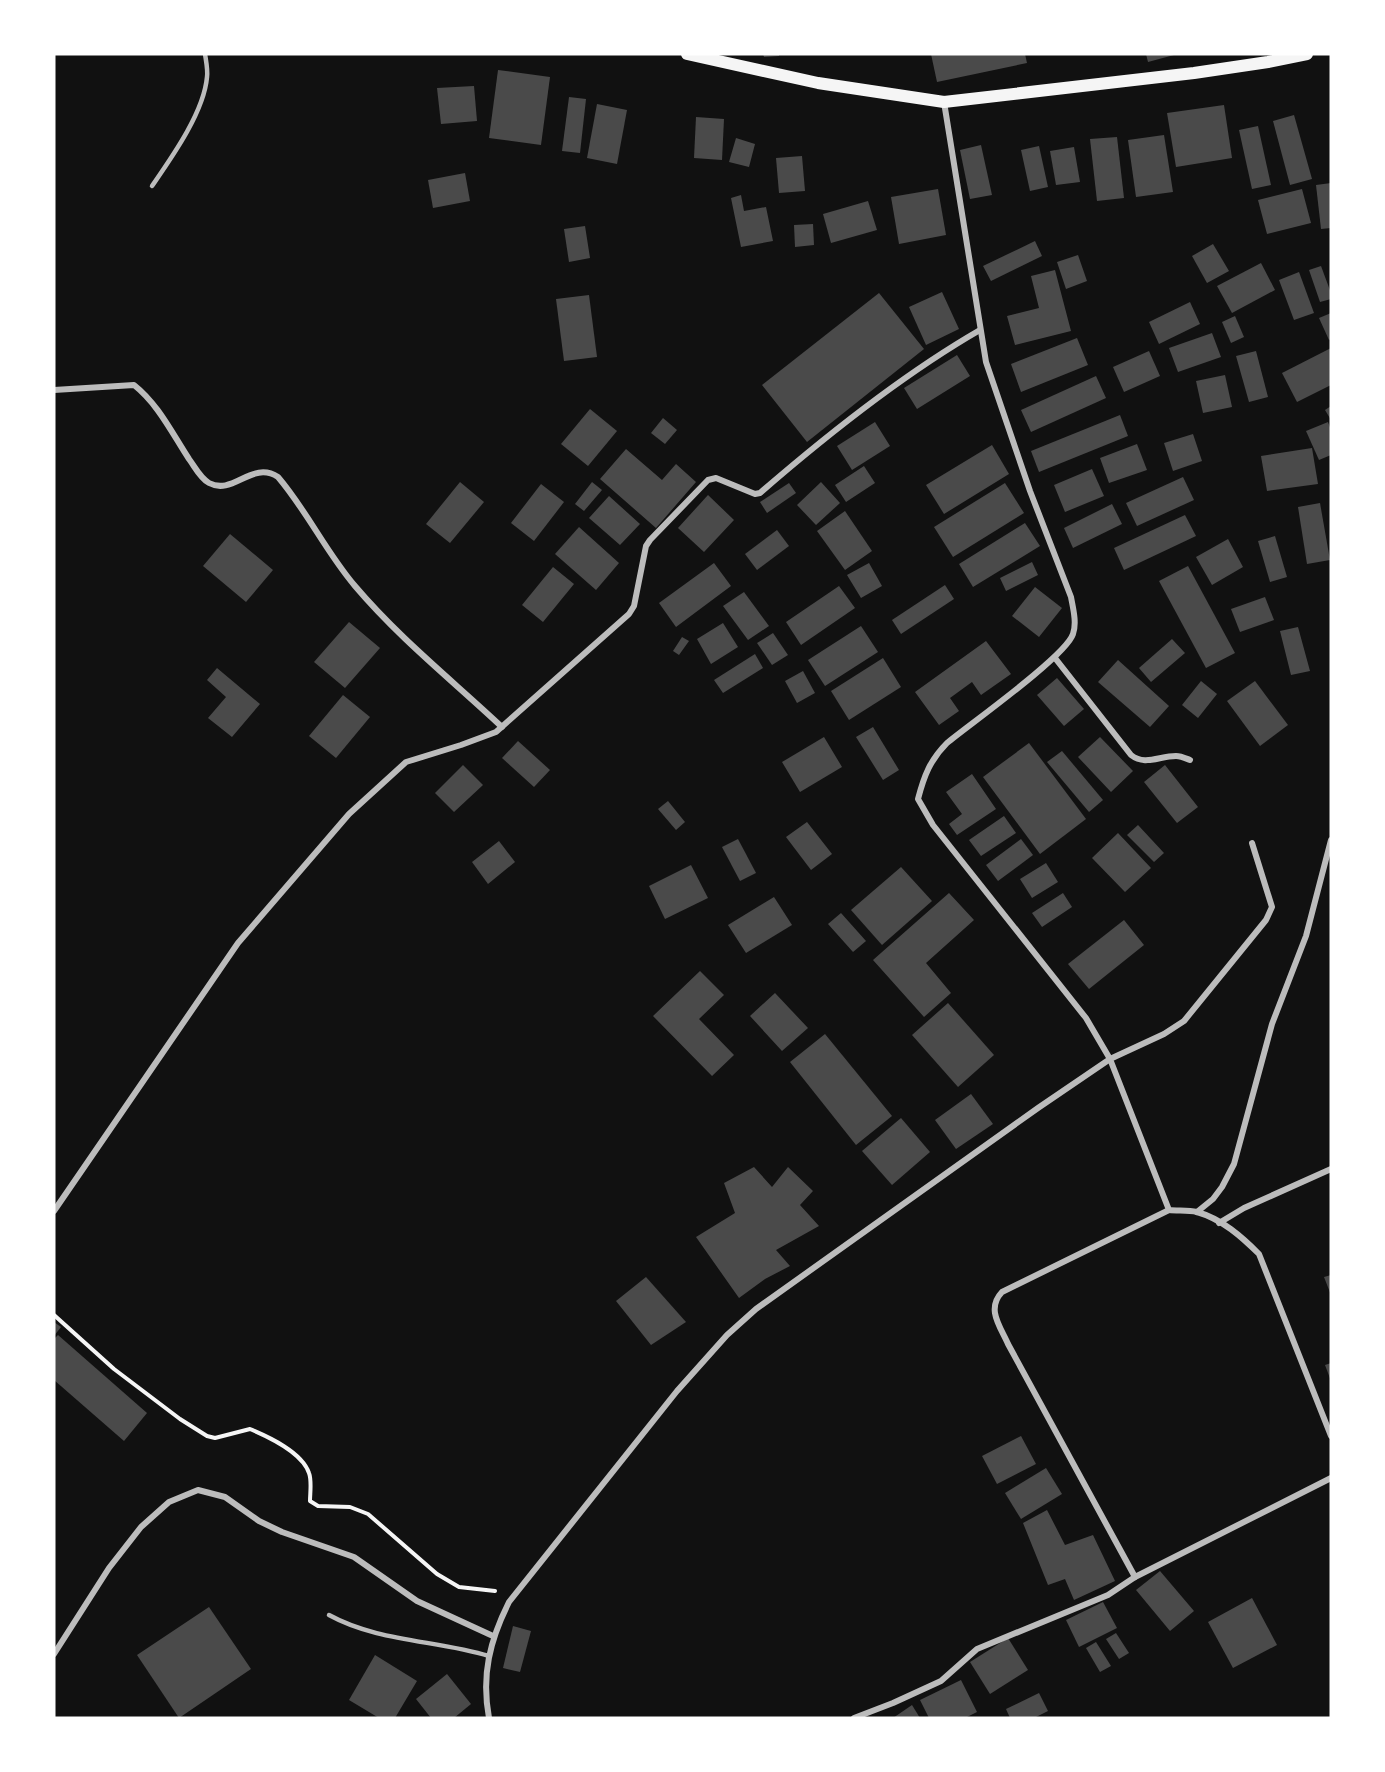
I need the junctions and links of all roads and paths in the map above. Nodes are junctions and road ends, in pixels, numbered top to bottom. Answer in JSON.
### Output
{"nodes":[{"id":1,"x":205,"y":54,"type":"edge"},
{"id":2,"x":687,"y":54,"type":"edge"},
{"id":3,"x":1307,"y":54,"type":"edge"},
{"id":4,"x":1267,"y":58,"type":"edge"},
{"id":5,"x":944,"y":102,"type":"junction"},
{"id":6,"x":152,"y":186,"type":"dead end"},
{"id":7,"x":980,"y":330,"type":"junction"},
{"id":8,"x":54,"y":390,"type":"edge"},
{"id":9,"x":1055,"y":658,"type":"junction"},
{"id":10,"x":502,"y":727,"type":"junction"},
{"id":11,"x":1190,"y":760,"type":"dead end"},
{"id":12,"x":1331,"y":840,"type":"edge"},
{"id":13,"x":1252,"y":843,"type":"dead end"},
{"id":14,"x":1110,"y":1059,"type":"junction"},
{"id":15,"x":1331,"y":1169,"type":"edge"},
{"id":16,"x":1168,"y":1210,"type":"junction"},
{"id":17,"x":54,"y":1211,"type":"edge"},
{"id":18,"x":1197,"y":1212,"type":"junction"},
{"id":19,"x":1219,"y":1222,"type":"junction"},
{"id":20,"x":54,"y":1315,"type":"edge"},
{"id":21,"x":1331,"y":1436,"type":"edge"},
{"id":22,"x":1331,"y":1478,"type":"edge"},
{"id":23,"x":1135,"y":1577,"type":"junction"},
{"id":24,"x":511,"y":1599,"type":"junction"},
{"id":25,"x":329,"y":1615,"type":"dead end"},
{"id":26,"x":493,"y":1636,"type":"junction"},
{"id":27,"x":54,"y":1654,"type":"edge"},
{"id":28,"x":489,"y":1656,"type":"junction"},
{"id":29,"x":489,"y":1718,"type":"edge"},
{"id":30,"x":854,"y":1718,"type":"edge"}],
"edges":[{"from":1,"to":6,"type":"lane"},
{"from":2,"to":5,"type":"main road"},
{"from":3,"to":4,"type":"main road"},
{"from":4,"to":5,"type":"main road"},
{"from":5,"to":7,"type":"street"},
{"from":7,"to":9,"type":"street"},
{"from":7,"to":10,"type":"street"},
{"from":8,"to":10,"type":"street"},
{"from":9,"to":11,"type":"street"},
{"from":9,"to":14,"type":"street"},
{"from":10,"to":17,"type":"street"},
{"from":12,"to":18,"type":"street"},
{"from":13,"to":14,"type":"street"},
{"from":14,"to":16,"type":"street"},
{"from":14,"to":24,"type":"street"},
{"from":15,"to":19,"type":"street"},
{"from":16,"to":18,"type":"street"},
{"from":16,"to":23,"type":"street"},
{"from":18,"to":19,"type":"street"},
{"from":19,"to":21,"type":"street"},
{"from":20,"to":24,"type":"path"},
{"from":22,"to":23,"type":"street"},
{"from":23,"to":30,"type":"street"},
{"from":24,"to":26,"type":"street"},
{"from":25,"to":28,"type":"lane"},
{"from":26,"to":27,"type":"street"},
{"from":26,"to":28,"type":"street"},
{"from":28,"to":29,"type":"street"}]}
